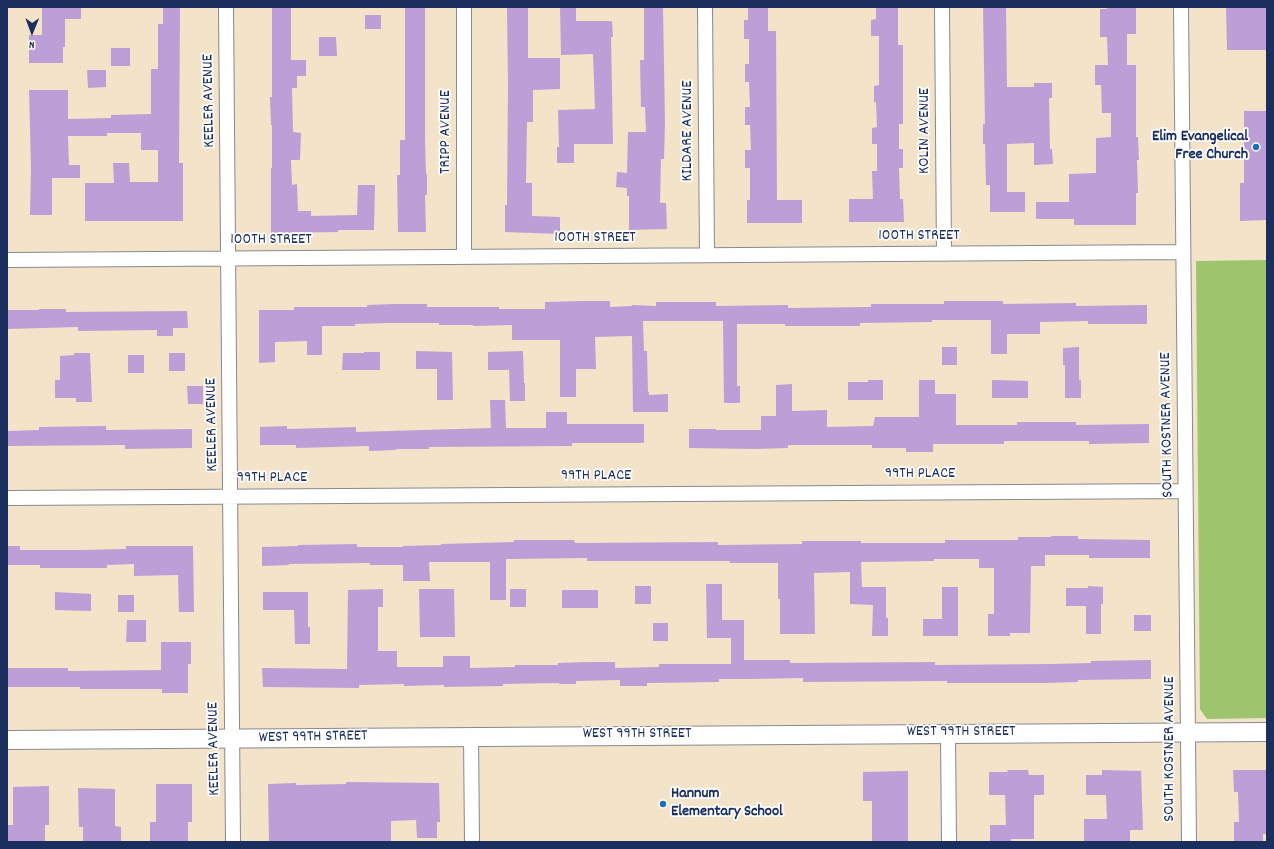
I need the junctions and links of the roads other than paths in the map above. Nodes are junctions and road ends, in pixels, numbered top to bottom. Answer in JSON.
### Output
{"nodes":[{"id":1,"x":226,"y":7,"type":"edge"},
{"id":2,"x":464,"y":7,"type":"edge"},
{"id":3,"x":705,"y":7,"type":"edge"},
{"id":4,"x":942,"y":7,"type":"edge"},
{"id":5,"x":1180,"y":7,"type":"edge"},
{"id":6,"x":1183,"y":252,"type":"junction"},
{"id":7,"x":944,"y":254,"type":"junction"},
{"id":8,"x":707,"y":256,"type":"junction"},
{"id":9,"x":464,"y":257,"type":"junction"},
{"id":10,"x":228,"y":258,"type":"junction"},
{"id":11,"x":7,"y":260,"type":"edge"},
{"id":12,"x":1185,"y":491,"type":"junction"},
{"id":13,"x":230,"y":497,"type":"junction"},
{"id":14,"x":7,"y":498,"type":"edge"},
{"id":15,"x":1188,"y":732,"type":"junction"},
{"id":16,"x":1267,"y":732,"type":"edge"},
{"id":17,"x":948,"y":734,"type":"junction"},
{"id":18,"x":471,"y":736,"type":"junction"},
{"id":19,"x":232,"y":739,"type":"junction"},
{"id":20,"x":7,"y":740,"type":"edge"},
{"id":21,"x":233,"y":842,"type":"edge"},
{"id":22,"x":472,"y":842,"type":"edge"},
{"id":23,"x":949,"y":842,"type":"edge"},
{"id":24,"x":1188,"y":842,"type":"edge"}],
"edges":[{"from":1,"to":10,"type":"street","name":"KEELER AVENUE"},
{"from":2,"to":9,"type":"street","name":"TRIPP AVENUE"},
{"from":3,"to":8,"type":"street","name":"KILDARE AVENUE"},
{"from":4,"to":7,"type":"street","name":"KOLIN AVENUE"},
{"from":5,"to":6,"type":"street","name":"SOUTH KOSTNER AVENUE"},
{"from":6,"to":7,"type":"street","name":"100TH STREET"},
{"from":6,"to":12,"type":"street","name":"SOUTH KOSTNER AVENUE"},
{"from":7,"to":8,"type":"street","name":"100TH STREET"},
{"from":8,"to":9,"type":"street","name":"100TH STREET"},
{"from":9,"to":10,"type":"street","name":"100TH STREET"},
{"from":10,"to":11,"type":"street","name":"100TH STREET"},
{"from":10,"to":13,"type":"street","name":"KEELER AVENUE"},
{"from":12,"to":13,"type":"street","name":"99TH PLACE"},
{"from":12,"to":15,"type":"street","name":"SOUTH KOSTNER AVENUE"},
{"from":13,"to":14,"type":"street","name":"99TH PLACE"},
{"from":13,"to":19,"type":"street","name":"KEELER AVENUE"},
{"from":15,"to":16,"type":"street","name":"WEST 99TH STREET"},
{"from":15,"to":17,"type":"street","name":"WEST 99TH STREET"},
{"from":15,"to":24,"type":"street","name":"SOUTH KOSTNER AVENUE"},
{"from":17,"to":18,"type":"street","name":"WEST 99TH STREET"},
{"from":17,"to":23,"type":"street"},
{"from":18,"to":19,"type":"street","name":"WEST 99TH STREET"},
{"from":18,"to":22,"type":"street"},
{"from":19,"to":20,"type":"street","name":"WEST 99TH STREET"},
{"from":19,"to":21,"type":"street","name":"KEELER AVENUE"}]}
